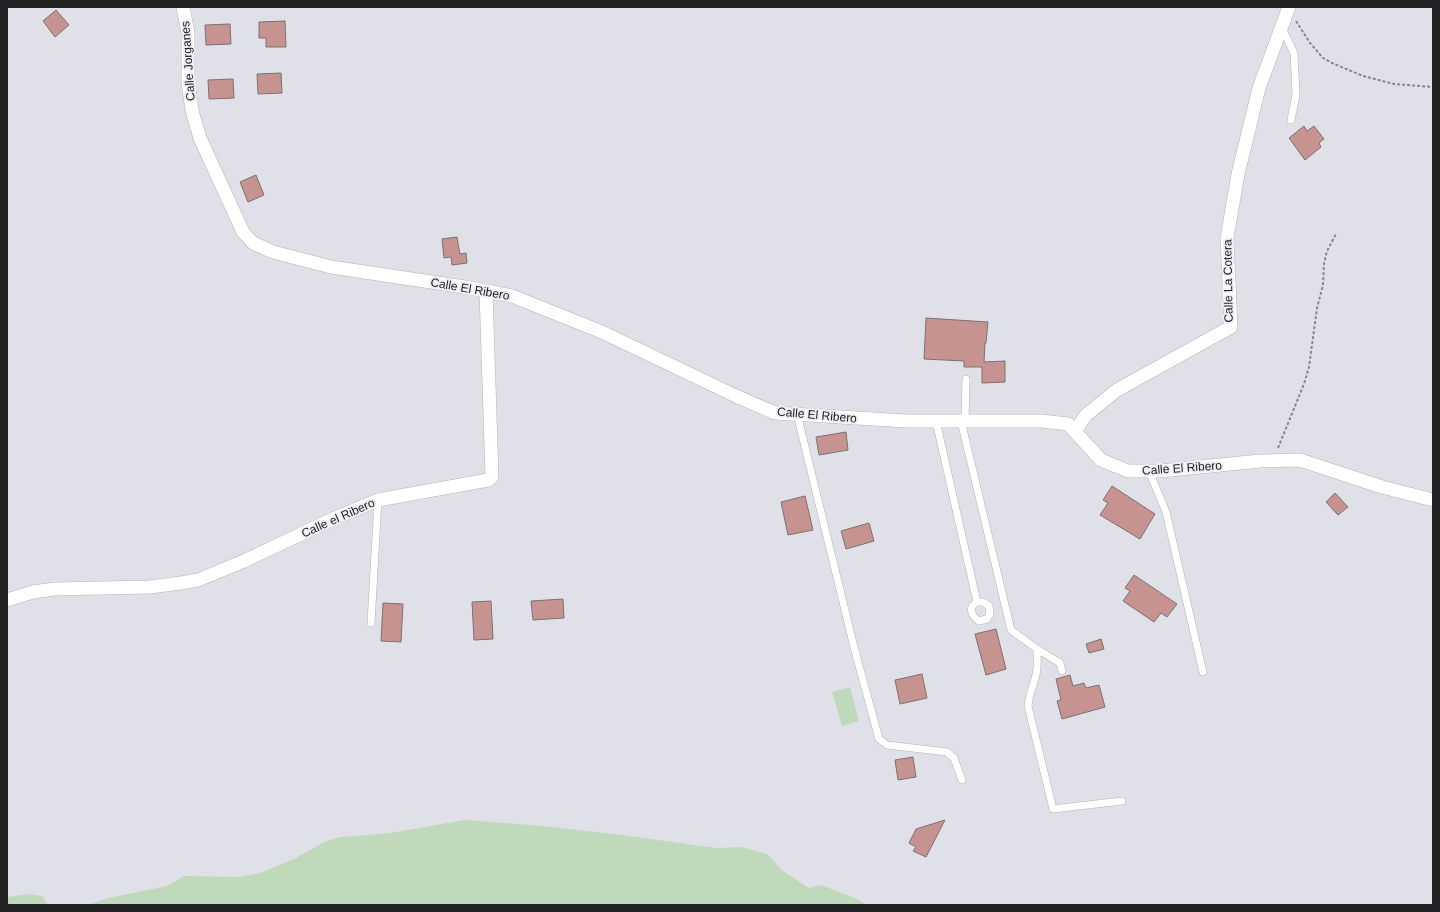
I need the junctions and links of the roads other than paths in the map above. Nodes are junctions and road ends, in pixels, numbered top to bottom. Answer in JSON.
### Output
{"nodes":[{"id":1,"x":184,"y":7,"type":"edge"},
{"id":2,"x":1289,"y":9,"type":"edge"},
{"id":3,"x":1282,"y":28,"type":"junction"},
{"id":4,"x":1291,"y":120,"type":"dead end"},
{"id":5,"x":200,"y":138,"type":"joint"},
{"id":6,"x":486,"y":291,"type":"junction"},
{"id":7,"x":966,"y":379,"type":"dead end"},
{"id":8,"x":797,"y":414,"type":"junction"},
{"id":9,"x":936,"y":421,"type":"junction"},
{"id":10,"x":963,"y":421,"type":"junction"},
{"id":11,"x":1075,"y":431,"type":"junction"},
{"id":12,"x":1149,"y":471,"type":"junction"},
{"id":13,"x":378,"y":500,"type":"junction"},
{"id":14,"x":1433,"y":500,"type":"edge"},
{"id":15,"x":7,"y":600,"type":"edge"},
{"id":16,"x":977,"y":602,"type":"dead end"},
{"id":17,"x":371,"y":623,"type":"dead end"},
{"id":18,"x":1037,"y":649,"type":"junction"},
{"id":19,"x":1062,"y":671,"type":"dead end"},
{"id":20,"x":1202,"y":672,"type":"dead end"},
{"id":21,"x":962,"y":780,"type":"dead end"},
{"id":22,"x":1122,"y":801,"type":"dead end"}],
"edges":[{"from":1,"to":5,"type":"street","name":"Calle Jorganes"},
{"from":2,"to":3,"type":"street","name":"Calle La Cotera"},
{"from":3,"to":4,"type":"lane"},
{"from":3,"to":11,"type":"street","name":"Calle La Cotera"},
{"from":5,"to":6,"type":"street","name":"Calle El Ribero"},
{"from":6,"to":8,"type":"street","name":"Calle El Ribero"},
{"from":6,"to":13,"type":"street","name":"Calle el Ribero"},
{"from":7,"to":10,"type":"lane"},
{"from":8,"to":9,"type":"street","name":"Calle El Ribero"},
{"from":8,"to":21,"type":"lane"},
{"from":9,"to":10,"type":"street","name":"Calle El Ribero"},
{"from":9,"to":16,"type":"lane"},
{"from":10,"to":11,"type":"street","name":"Calle El Ribero"},
{"from":10,"to":18,"type":"lane"},
{"from":11,"to":12,"type":"street","name":"Calle El Ribero"},
{"from":12,"to":14,"type":"street","name":"Calle El Ribero"},
{"from":12,"to":20,"type":"lane"},
{"from":13,"to":15,"type":"street","name":"Calle el Ribero"},
{"from":13,"to":17,"type":"lane"},
{"from":18,"to":19,"type":"lane"},
{"from":18,"to":22,"type":"lane"}]}
